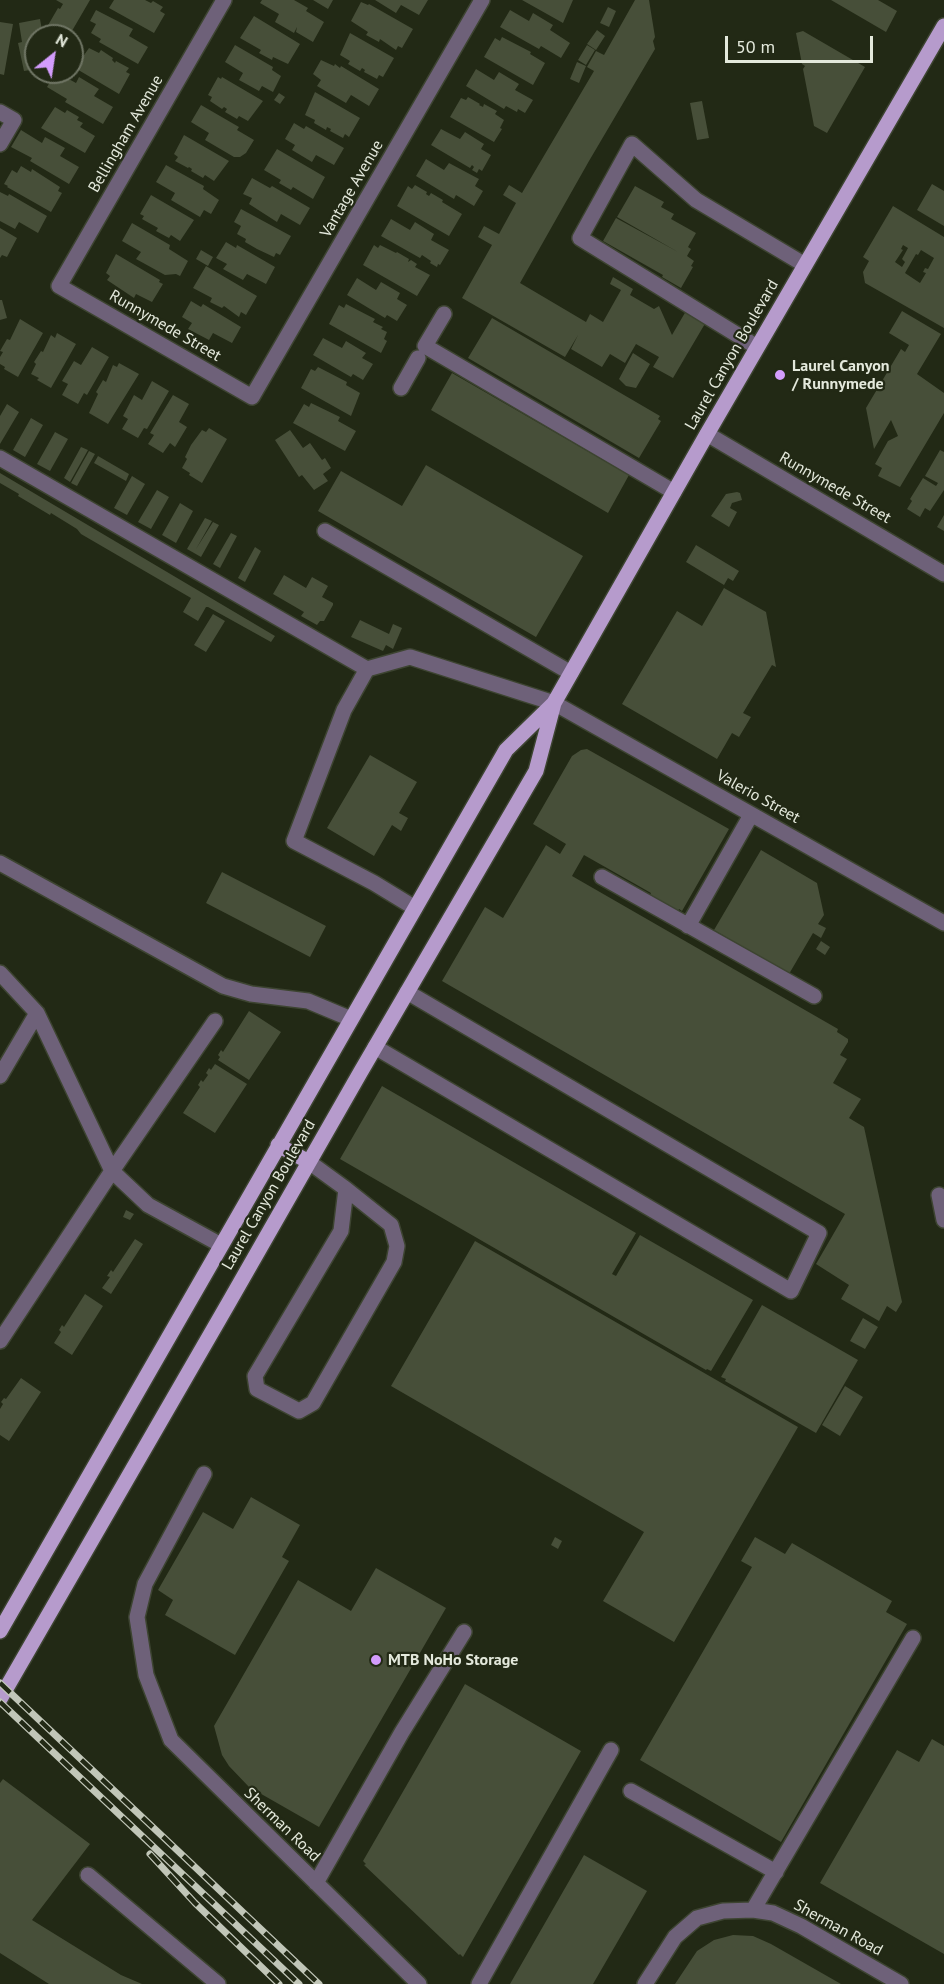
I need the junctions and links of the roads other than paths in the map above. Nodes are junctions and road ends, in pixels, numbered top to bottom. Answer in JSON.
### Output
{"nodes":[{"id":1,"x":224,"y":0,"type":"edge"},
{"id":2,"x":482,"y":0,"type":"edge"},
{"id":3,"x":944,"y":26,"type":"edge"},
{"id":4,"x":0,"y":112,"type":"edge"},
{"id":5,"x":0,"y":144,"type":"edge"},
{"id":6,"x":805,"y":265,"type":"junction"},
{"id":7,"x":59,"y":286,"type":"joint"},
{"id":8,"x":444,"y":314,"type":"dead end"},
{"id":9,"x":757,"y":347,"type":"junction"},
{"id":10,"x":421,"y":352,"type":"junction"},
{"id":11,"x":401,"y":388,"type":"dead end"},
{"id":12,"x":252,"y":397,"type":"joint"},
{"id":13,"x":707,"y":434,"type":"junction"},
{"id":14,"x":0,"y":458,"type":"edge"},
{"id":15,"x":674,"y":492,"type":"junction"},
{"id":16,"x":325,"y":531,"type":"dead end"},
{"id":17,"x":944,"y":573,"type":"edge"},
{"id":18,"x":367,"y":669,"type":"junction"},
{"id":19,"x":571,"y":673,"type":"junction"},
{"id":20,"x":554,"y":703,"type":"junction"},
{"id":21,"x":751,"y":815,"type":"junction"},
{"id":22,"x":0,"y":863,"type":"edge"},
{"id":23,"x":602,"y":877,"type":"dead end"},
{"id":24,"x":415,"y":908,"type":"junction"},
{"id":25,"x":944,"y":922,"type":"edge"},
{"id":26,"x":688,"y":926,"type":"junction"},
{"id":27,"x":0,"y":973,"type":"edge"},
{"id":28,"x":406,"y":992,"type":"junction"},
{"id":29,"x":814,"y":996,"type":"dead end"},
{"id":30,"x":37,"y":1013,"type":"junction"},
{"id":31,"x":351,"y":1019,"type":"junction"},
{"id":32,"x":215,"y":1021,"type":"dead end"},
{"id":33,"x":375,"y":1047,"type":"junction"},
{"id":34,"x":0,"y":1076,"type":"edge"},
{"id":35,"x":278,"y":1145,"type":"junction"},
{"id":36,"x":309,"y":1162,"type":"junction"},
{"id":37,"x":112,"y":1172,"type":"junction"},
{"id":38,"x":346,"y":1189,"type":"junction"},
{"id":39,"x":939,"y":1195,"type":"dead end"},
{"id":40,"x":944,"y":1220,"type":"edge"},
{"id":41,"x":221,"y":1245,"type":"junction"},
{"id":42,"x":0,"y":1341,"type":"edge"},
{"id":43,"x":204,"y":1474,"type":"dead end"},
{"id":44,"x":0,"y":1630,"type":"edge"},
{"id":45,"x":464,"y":1632,"type":"dead end"},
{"id":46,"x":913,"y":1638,"type":"dead end"},
{"id":47,"x":0,"y":1699,"type":"edge"},
{"id":48,"x":610,"y":1750,"type":"dead end"},
{"id":49,"x":631,"y":1791,"type":"dead end"},
{"id":50,"x":776,"y":1872,"type":"junction"},
{"id":51,"x":88,"y":1875,"type":"dead end"},
{"id":52,"x":316,"y":1883,"type":"junction"},
{"id":53,"x":753,"y":1911,"type":"junction"},
{"id":54,"x":879,"y":1979,"type":"edge"},
{"id":55,"x":218,"y":1984,"type":"edge"},
{"id":56,"x":419,"y":1984,"type":"edge"},
{"id":57,"x":479,"y":1984,"type":"edge"},
{"id":58,"x":645,"y":1984,"type":"edge"},
{"id":59,"x":901,"y":1984,"type":"edge"}],
"edges":[{"from":1,"to":7,"type":"street","name":"Bellingham Avenue"},
{"from":2,"to":12,"type":"street","name":"Vantage Avenue"},
{"from":3,"to":6,"type":"main road","name":"Laurel Canyon Boulevard"},
{"from":4,"to":5,"type":"street"},
{"from":6,"to":9,"type":"main road","name":"Laurel Canyon Boulevard"},
{"from":6,"to":9,"type":"street"},
{"from":7,"to":12,"type":"street","name":"Runnymede Street"},
{"from":8,"to":10,"type":"street"},
{"from":9,"to":13,"type":"main road","name":"Laurel Canyon Boulevard"},
{"from":10,"to":11,"type":"street"},
{"from":10,"to":15,"type":"street"},
{"from":13,"to":15,"type":"main road","name":"Laurel Canyon Boulevard"},
{"from":13,"to":17,"type":"street","name":"Runnymede Street"},
{"from":14,"to":18,"type":"street"},
{"from":15,"to":19,"type":"main road","name":"Laurel Canyon Boulevard"},
{"from":16,"to":19,"type":"street"},
{"from":18,"to":20,"type":"street","name":"Valerio Street"},
{"from":18,"to":24,"type":"street"},
{"from":19,"to":20,"type":"main road","name":"Laurel Canyon Boulevard"},
{"from":20,"to":21,"type":"street","name":"Valerio Street"},
{"from":20,"to":24,"type":"main road","name":"Laurel Canyon Boulevard"},
{"from":20,"to":28,"type":"main road","name":"Laurel Canyon Boulevard"},
{"from":21,"to":25,"type":"street","name":"Valerio Street"},
{"from":21,"to":26,"type":"street"},
{"from":22,"to":31,"type":"street"},
{"from":23,"to":26,"type":"street"},
{"from":24,"to":31,"type":"main road","name":"Laurel Canyon Boulevard"},
{"from":26,"to":29,"type":"street"},
{"from":27,"to":30,"type":"street"},
{"from":28,"to":33,"type":"main road","name":"Laurel Canyon Boulevard"},
{"from":28,"to":33,"type":"street"},
{"from":30,"to":34,"type":"street"},
{"from":30,"to":37,"type":"street"},
{"from":31,"to":35,"type":"main road","name":"Laurel Canyon Boulevard"},
{"from":32,"to":37,"type":"street"},
{"from":33,"to":36,"type":"main road","name":"Laurel Canyon Boulevard"},
{"from":35,"to":36,"type":"main road"},
{"from":35,"to":41,"type":"main road","name":"Laurel Canyon Boulevard"},
{"from":36,"to":38,"type":"street"},
{"from":36,"to":47,"type":"main road","name":"Laurel Canyon Boulevard"},
{"from":37,"to":41,"type":"street"},
{"from":37,"to":42,"type":"street"},
{"from":38,"to":38,"type":"street"},
{"from":39,"to":40,"type":"street"},
{"from":41,"to":44,"type":"main road","name":"Laurel Canyon Boulevard"},
{"from":43,"to":52,"type":"street","name":"Sherman Road"},
{"from":45,"to":52,"type":"street"},
{"from":46,"to":50,"type":"street"},
{"from":48,"to":57,"type":"street"},
{"from":49,"to":50,"type":"street"},
{"from":50,"to":53,"type":"street"},
{"from":51,"to":55,"type":"street"},
{"from":52,"to":56,"type":"street","name":"Sherman Road"},
{"from":53,"to":54,"type":"street","name":"Sherman Road"},
{"from":53,"to":58,"type":"street","name":"Sherman Road"},
{"from":54,"to":59,"type":"street","name":"Sherman Road"}]}
